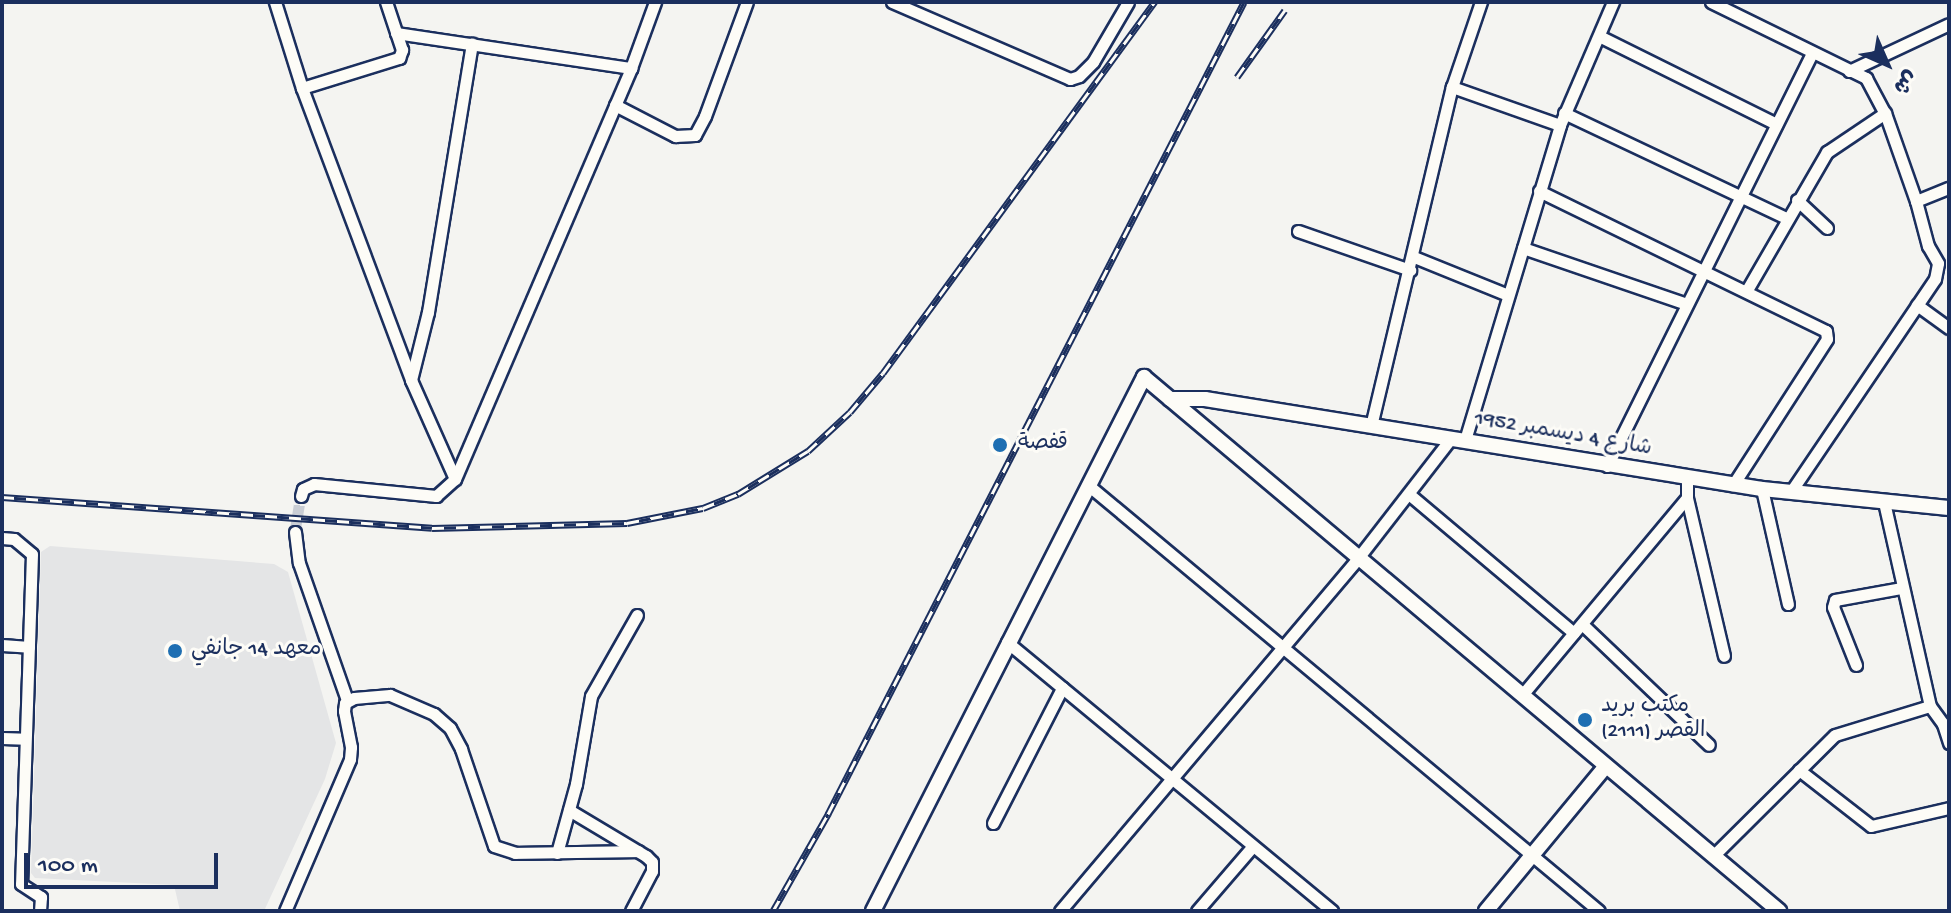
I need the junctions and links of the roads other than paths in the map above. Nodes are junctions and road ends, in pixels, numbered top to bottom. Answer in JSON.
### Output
{"nodes":[{"id":1,"x":275,"y":2,"type":"edge"},
{"id":2,"x":386,"y":2,"type":"edge"},
{"id":3,"x":655,"y":2,"type":"edge"},
{"id":4,"x":747,"y":2,"type":"edge"},
{"id":5,"x":892,"y":2,"type":"edge"},
{"id":6,"x":1128,"y":2,"type":"edge"},
{"id":7,"x":1481,"y":2,"type":"edge"},
{"id":8,"x":1613,"y":2,"type":"edge"},
{"id":9,"x":1711,"y":2,"type":"edge"},
{"id":10,"x":1949,"y":24,"type":"edge"},
{"id":11,"x":396,"y":33,"type":"junction"},
{"id":12,"x":1599,"y":36,"type":"junction"},
{"id":13,"x":472,"y":44,"type":"junction"},
{"id":14,"x":1812,"y":53,"type":"junction"},
{"id":15,"x":631,"y":68,"type":"junction"},
{"id":16,"x":1849,"y":71,"type":"junction"},
{"id":17,"x":1452,"y":87,"type":"junction"},
{"id":18,"x":302,"y":88,"type":"junction"},
{"id":19,"x":615,"y":105,"type":"junction"},
{"id":20,"x":1564,"y":113,"type":"junction"},
{"id":21,"x":1885,"y":113,"type":"junction"},
{"id":22,"x":1776,"y":124,"type":"junction"},
{"id":23,"x":1560,"y":125,"type":"junction"},
{"id":24,"x":1949,"y":188,"type":"edge"},
{"id":25,"x":1539,"y":191,"type":"junction"},
{"id":26,"x":1741,"y":196,"type":"junction"},
{"id":27,"x":1797,"y":200,"type":"junction"},
{"id":28,"x":1916,"y":201,"type":"junction"},
{"id":29,"x":1786,"y":218,"type":"junction"},
{"id":30,"x":1827,"y":228,"type":"dead end"},
{"id":31,"x":1298,"y":231,"type":"dead end"},
{"id":32,"x":1523,"y":248,"type":"junction"},
{"id":33,"x":1414,"y":257,"type":"junction"},
{"id":34,"x":1703,"y":269,"type":"junction"},
{"id":35,"x":1410,"y":270,"type":"junction"},
{"id":36,"x":1747,"y":290,"type":"junction"},
{"id":37,"x":1508,"y":295,"type":"junction"},
{"id":38,"x":1687,"y":304,"type":"junction"},
{"id":39,"x":1917,"y":305,"type":"junction"},
{"id":40,"x":1949,"y":328,"type":"edge"},
{"id":41,"x":411,"y":380,"type":"junction"},
{"id":42,"x":1170,"y":399,"type":"junction"},
{"id":43,"x":1371,"y":426,"type":"junction"},
{"id":44,"x":1458,"y":439,"type":"junction"},
{"id":45,"x":1607,"y":466,"type":"junction"},
{"id":46,"x":455,"y":479,"type":"junction"},
{"id":47,"x":1687,"y":479,"type":"junction"},
{"id":48,"x":1088,"y":485,"type":"junction"},
{"id":49,"x":1733,"y":485,"type":"junction"},
{"id":50,"x":1762,"y":489,"type":"junction"},
{"id":51,"x":1792,"y":490,"type":"junction"},
{"id":52,"x":1410,"y":495,"type":"junction"},
{"id":53,"x":301,"y":496,"type":"dead end"},
{"id":54,"x":1687,"y":498,"type":"junction"},
{"id":55,"x":1884,"y":502,"type":"junction"},
{"id":56,"x":1949,"y":508,"type":"edge"},
{"id":57,"x":295,"y":532,"type":"tunnel mouth"},
{"id":58,"x":2,"y":538,"type":"edge"},
{"id":59,"x":1358,"y":558,"type":"junction"},
{"id":60,"x":1902,"y":588,"type":"junction"},
{"id":61,"x":1788,"y":604,"type":"dead end"},
{"id":62,"x":637,"y":615,"type":"dead end"},
{"id":63,"x":1578,"y":629,"type":"junction"},
{"id":64,"x":1007,"y":642,"type":"junction"},
{"id":65,"x":2,"y":645,"type":"edge"},
{"id":66,"x":29,"y":647,"type":"junction"},
{"id":67,"x":1282,"y":647,"type":"junction"},
{"id":68,"x":1724,"y":656,"type":"dead end"},
{"id":69,"x":1856,"y":665,"type":"dead end"},
{"id":70,"x":1062,"y":688,"type":"junction"},
{"id":71,"x":1522,"y":695,"type":"junction"},
{"id":72,"x":347,"y":700,"type":"junction"},
{"id":73,"x":1930,"y":706,"type":"junction"},
{"id":74,"x":1946,"y":723,"type":"edge"},
{"id":75,"x":2,"y":738,"type":"edge"},
{"id":76,"x":25,"y":739,"type":"junction"},
{"id":77,"x":1949,"y":743,"type":"edge"},
{"id":78,"x":1709,"y":745,"type":"dead end"},
{"id":79,"x":1606,"y":766,"type":"junction"},
{"id":80,"x":1799,"y":770,"type":"junction"},
{"id":81,"x":1172,"y":780,"type":"junction"},
{"id":82,"x":1949,"y":808,"type":"edge"},
{"id":83,"x":569,"y":810,"type":"junction"},
{"id":84,"x":993,"y":823,"type":"dead end"},
{"id":85,"x":1252,"y":847,"type":"junction"},
{"id":86,"x":638,"y":851,"type":"junction"},
{"id":87,"x":557,"y":853,"type":"junction"},
{"id":88,"x":1531,"y":855,"type":"junction"},
{"id":89,"x":1714,"y":855,"type":"junction"},
{"id":90,"x":40,"y":911,"type":"edge"},
{"id":91,"x":285,"y":911,"type":"edge"},
{"id":92,"x":631,"y":911,"type":"edge"},
{"id":93,"x":873,"y":911,"type":"edge"},
{"id":94,"x":1060,"y":911,"type":"edge"},
{"id":95,"x":1197,"y":911,"type":"edge"},
{"id":96,"x":1332,"y":911,"type":"edge"},
{"id":97,"x":1486,"y":911,"type":"edge"},
{"id":98,"x":1599,"y":911,"type":"edge"},
{"id":99,"x":1779,"y":911,"type":"edge"}],
"edges":[{"from":1,"to":18,"type":"street"},
{"from":2,"to":11,"type":"street"},
{"from":3,"to":15,"type":"street"},
{"from":4,"to":19,"type":"street"},
{"from":5,"to":6,"type":"street"},
{"from":7,"to":17,"type":"street"},
{"from":8,"to":12,"type":"street"},
{"from":9,"to":14,"type":"street"},
{"from":10,"to":16,"type":"street"},
{"from":11,"to":13,"type":"street"},
{"from":11,"to":18,"type":"street"},
{"from":12,"to":20,"type":"street"},
{"from":12,"to":22,"type":"street"},
{"from":13,"to":15,"type":"street"},
{"from":13,"to":41,"type":"street"},
{"from":14,"to":16,"type":"street"},
{"from":14,"to":22,"type":"street"},
{"from":15,"to":19,"type":"street"},
{"from":16,"to":21,"type":"street"},
{"from":17,"to":23,"type":"street"},
{"from":17,"to":33,"type":"street"},
{"from":18,"to":41,"type":"street"},
{"from":19,"to":46,"type":"street"},
{"from":20,"to":23,"type":"street"},
{"from":20,"to":26,"type":"street"},
{"from":21,"to":27,"type":"street"},
{"from":21,"to":28,"type":"street"},
{"from":22,"to":26,"type":"street"},
{"from":23,"to":25,"type":"street"},
{"from":24,"to":28,"type":"street"},
{"from":25,"to":32,"type":"street"},
{"from":25,"to":34,"type":"street"},
{"from":26,"to":29,"type":"street"},
{"from":26,"to":34,"type":"street"},
{"from":27,"to":29,"type":"street"},
{"from":27,"to":30,"type":"street"},
{"from":28,"to":39,"type":"street"},
{"from":29,"to":36,"type":"street"},
{"from":31,"to":35,"type":"street"},
{"from":32,"to":37,"type":"street"},
{"from":32,"to":38,"type":"street"},
{"from":33,"to":35,"type":"street"},
{"from":33,"to":37,"type":"street"},
{"from":34,"to":36,"type":"street"},
{"from":34,"to":38,"type":"street"},
{"from":35,"to":43,"type":"street"},
{"from":36,"to":49,"type":"street"},
{"from":37,"to":44,"type":"street"},
{"from":38,"to":45,"type":"street"},
{"from":39,"to":40,"type":"street"},
{"from":39,"to":51,"type":"street"},
{"from":41,"to":46,"type":"street"},
{"from":42,"to":43,"type":"street","name":"شارع 4 ديسمبر 1952"},
{"from":42,"to":48,"type":"street"},
{"from":42,"to":59,"type":"street"},
{"from":43,"to":44,"type":"street","name":"شارع 4 ديسمبر 1952"},
{"from":44,"to":45,"type":"street","name":"شارع 4 ديسمبر 1952"},
{"from":44,"to":52,"type":"street"},
{"from":45,"to":47,"type":"street","name":"شارع 4 ديسمبر 1952"},
{"from":46,"to":53,"type":"street"},
{"from":47,"to":49,"type":"street","name":"شارع 4 ديسمبر 1952"},
{"from":47,"to":54,"type":"street"},
{"from":48,"to":64,"type":"street"},
{"from":48,"to":67,"type":"street"},
{"from":49,"to":50,"type":"street","name":"شارع 4 ديسمبر 1952"},
{"from":50,"to":51,"type":"street","name":"شارع 4 ديسمبر 1952"},
{"from":50,"to":61,"type":"street"},
{"from":51,"to":55,"type":"street","name":"شارع 4 ديسمبر 1952"},
{"from":52,"to":59,"type":"street"},
{"from":52,"to":63,"type":"street"},
{"from":54,"to":63,"type":"street"},
{"from":54,"to":68,"type":"street"},
{"from":55,"to":56,"type":"street","name":"شارع 4 ديسمبر 1952"},
{"from":55,"to":60,"type":"street"},
{"from":57,"to":72,"type":"street"},
{"from":58,"to":66,"type":"street"},
{"from":59,"to":67,"type":"street"},
{"from":59,"to":71,"type":"street"},
{"from":60,"to":69,"type":"street"},
{"from":60,"to":73,"type":"street"},
{"from":62,"to":83,"type":"street"},
{"from":63,"to":71,"type":"street"},
{"from":63,"to":78,"type":"street"},
{"from":64,"to":70,"type":"street"},
{"from":64,"to":93,"type":"street"},
{"from":65,"to":66,"type":"street"},
{"from":66,"to":76,"type":"street"},
{"from":67,"to":81,"type":"street"},
{"from":67,"to":88,"type":"street"},
{"from":70,"to":81,"type":"street"},
{"from":70,"to":84,"type":"street"},
{"from":71,"to":79,"type":"street"},
{"from":72,"to":87,"type":"street"},
{"from":72,"to":91,"type":"street"},
{"from":73,"to":74,"type":"street"},
{"from":73,"to":80,"type":"street"},
{"from":74,"to":77,"type":"street"},
{"from":75,"to":76,"type":"street"},
{"from":76,"to":90,"type":"street"},
{"from":79,"to":88,"type":"street"},
{"from":79,"to":89,"type":"street"},
{"from":80,"to":82,"type":"street"},
{"from":80,"to":89,"type":"street"},
{"from":81,"to":85,"type":"street"},
{"from":81,"to":94,"type":"street"},
{"from":83,"to":86,"type":"street"},
{"from":83,"to":87,"type":"street"},
{"from":85,"to":95,"type":"street"},
{"from":85,"to":96,"type":"street"},
{"from":86,"to":87,"type":"street"},
{"from":86,"to":92,"type":"street"},
{"from":88,"to":97,"type":"street"},
{"from":88,"to":98,"type":"street"},
{"from":89,"to":99,"type":"street"}]}
